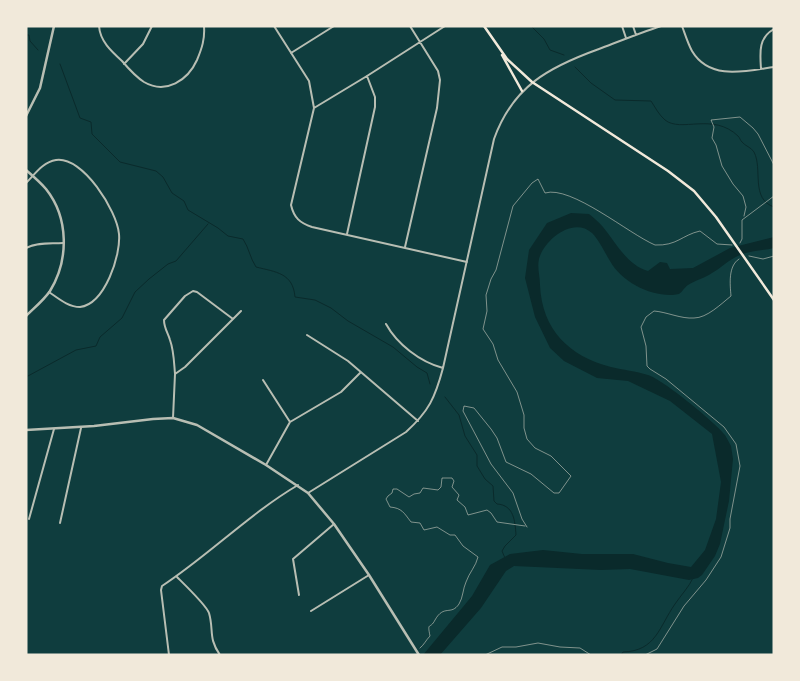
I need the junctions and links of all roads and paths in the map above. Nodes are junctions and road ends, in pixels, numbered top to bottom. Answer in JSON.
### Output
{"nodes":[{"id":1,"x":54,"y":26,"type":"edge"},
{"id":2,"x":99,"y":26,"type":"edge"},
{"id":3,"x":152,"y":26,"type":"edge"},
{"id":4,"x":204,"y":26,"type":"edge"},
{"id":5,"x":274,"y":26,"type":"edge"},
{"id":6,"x":334,"y":26,"type":"edge"},
{"id":7,"x":410,"y":26,"type":"edge"},
{"id":8,"x":445,"y":26,"type":"edge"},
{"id":9,"x":484,"y":26,"type":"edge"},
{"id":10,"x":622,"y":26,"type":"edge"},
{"id":11,"x":633,"y":26,"type":"edge"},
{"id":12,"x":660,"y":26,"type":"edge"},
{"id":13,"x":682,"y":26,"type":"edge"},
{"id":14,"x":774,"y":29,"type":"edge"},
{"id":15,"x":636,"y":35,"type":"junction"},
{"id":16,"x":626,"y":39,"type":"junction"},
{"id":17,"x":421,"y":42,"type":"junction"},
{"id":18,"x":500,"y":52,"type":"junction"},
{"id":19,"x":292,"y":53,"type":"junction"},
{"id":20,"x":124,"y":64,"type":"junction"},
{"id":21,"x":774,"y":67,"type":"edge"},
{"id":22,"x":761,"y":69,"type":"junction"},
{"id":23,"x":367,"y":76,"type":"junction"},
{"id":24,"x":532,"y":82,"type":"junction"},
{"id":25,"x":522,"y":92,"type":"junction"},
{"id":26,"x":314,"y":108,"type":"junction"},
{"id":27,"x":26,"y":116,"type":"edge"},
{"id":28,"x":774,"y":165,"type":"edge"},
{"id":29,"x":26,"y":170,"type":"edge"},
{"id":30,"x":32,"y":176,"type":"junction"},
{"id":31,"x":26,"y":183,"type":"edge"},
{"id":32,"x":773,"y":197,"type":"edge"},
{"id":33,"x":744,"y":218,"type":"junction"},
{"id":34,"x":347,"y":234,"type":"junction"},
{"id":35,"x":740,"y":243,"type":"dead end"},
{"id":36,"x":64,"y":244,"type":"junction"},
{"id":37,"x":731,"y":246,"type":"dead end"},
{"id":38,"x":405,"y":247,"type":"junction"},
{"id":39,"x":26,"y":248,"type":"edge"},
{"id":40,"x":774,"y":256,"type":"edge"},
{"id":41,"x":467,"y":262,"type":"junction"},
{"id":42,"x":49,"y":292,"type":"junction"},
{"id":43,"x":774,"y":300,"type":"edge"},
{"id":44,"x":241,"y":311,"type":"dead end"},
{"id":45,"x":26,"y":316,"type":"edge"},
{"id":46,"x":233,"y":319,"type":"junction"},
{"id":47,"x":386,"y":324,"type":"dead end"},
{"id":48,"x":307,"y":335,"type":"dead end"},
{"id":49,"x":443,"y":368,"type":"junction"},
{"id":50,"x":361,"y":372,"type":"junction"},
{"id":51,"x":175,"y":374,"type":"junction"},
{"id":52,"x":263,"y":380,"type":"dead end"},
{"id":53,"x":173,"y":418,"type":"junction"},
{"id":54,"x":418,"y":421,"type":"junction"},
{"id":55,"x":290,"y":422,"type":"junction"},
{"id":56,"x":81,"y":426,"type":"junction"},
{"id":57,"x":54,"y":428,"type":"junction"},
{"id":58,"x":26,"y":430,"type":"edge"},
{"id":59,"x":266,"y":464,"type":"junction"},
{"id":60,"x":298,"y":486,"type":"junction"},
{"id":61,"x":308,"y":493,"type":"junction"},
{"id":62,"x":29,"y":519,"type":"dead end"},
{"id":63,"x":60,"y":523,"type":"dead end"},
{"id":64,"x":334,"y":524,"type":"junction"},
{"id":65,"x":369,"y":575,"type":"junction"},
{"id":66,"x":177,"y":577,"type":"junction"},
{"id":67,"x":299,"y":596,"type":"dead end"},
{"id":68,"x":311,"y":611,"type":"dead end"},
{"id":69,"x":420,"y":648,"type":"dead end"},
{"id":70,"x":419,"y":654,"type":"edge"},
{"id":71,"x":169,"y":655,"type":"edge"},
{"id":72,"x":220,"y":655,"type":"edge"},
{"id":73,"x":485,"y":655,"type":"edge"},
{"id":74,"x":591,"y":655,"type":"edge"},
{"id":75,"x":645,"y":655,"type":"edge"}],
"edges":[{"from":1,"to":27,"type":"street"},
{"from":2,"to":20,"type":"street"},
{"from":3,"to":20,"type":"street"},
{"from":4,"to":20,"type":"street"},
{"from":5,"to":19,"type":"street"},
{"from":6,"to":19,"type":"street"},
{"from":7,"to":17,"type":"street"},
{"from":8,"to":17,"type":"street"},
{"from":9,"to":18,"type":"main road"},
{"from":10,"to":16,"type":"street"},
{"from":11,"to":15,"type":"street"},
{"from":12,"to":15,"type":"street"},
{"from":13,"to":22,"type":"street"},
{"from":14,"to":22,"type":"street"},
{"from":15,"to":16,"type":"street"},
{"from":16,"to":24,"type":"street"},
{"from":17,"to":23,"type":"street"},
{"from":17,"to":38,"type":"street"},
{"from":18,"to":24,"type":"main road"},
{"from":18,"to":25,"type":"main road"},
{"from":19,"to":26,"type":"street"},
{"from":21,"to":22,"type":"street"},
{"from":23,"to":26,"type":"street"},
{"from":23,"to":34,"type":"street"},
{"from":24,"to":25,"type":"street"},
{"from":24,"to":43,"type":"main road"},
{"from":25,"to":41,"type":"street"},
{"from":26,"to":34,"type":"street"},
{"from":28,"to":33,"type":"path"},
{"from":29,"to":30,"type":"street"},
{"from":30,"to":31,"type":"street"},
{"from":30,"to":36,"type":"street"},
{"from":30,"to":42,"type":"street"},
{"from":32,"to":33,"type":"path"},
{"from":33,"to":35,"type":"path"},
{"from":34,"to":38,"type":"street"},
{"from":36,"to":39,"type":"street"},
{"from":36,"to":42,"type":"street"},
{"from":37,"to":69,"type":"path"},
{"from":38,"to":41,"type":"street"},
{"from":40,"to":75,"type":"path"},
{"from":41,"to":49,"type":"street"},
{"from":42,"to":45,"type":"street"},
{"from":44,"to":46,"type":"street"},
{"from":46,"to":51,"type":"street"},
{"from":46,"to":51,"type":"street"},
{"from":47,"to":49,"type":"street"},
{"from":48,"to":50,"type":"street"},
{"from":49,"to":54,"type":"street"},
{"from":50,"to":54,"type":"street"},
{"from":50,"to":55,"type":"street"},
{"from":51,"to":53,"type":"street"},
{"from":52,"to":55,"type":"street"},
{"from":53,"to":56,"type":"street"},
{"from":53,"to":59,"type":"street"},
{"from":54,"to":61,"type":"street"},
{"from":55,"to":59,"type":"street"},
{"from":56,"to":57,"type":"street"},
{"from":56,"to":63,"type":"street"},
{"from":57,"to":58,"type":"street"},
{"from":57,"to":62,"type":"street"},
{"from":59,"to":60,"type":"street"},
{"from":60,"to":61,"type":"street"},
{"from":60,"to":66,"type":"street"},
{"from":61,"to":64,"type":"street"},
{"from":64,"to":65,"type":"street"},
{"from":64,"to":67,"type":"street"},
{"from":65,"to":68,"type":"street"},
{"from":65,"to":70,"type":"street"},
{"from":66,"to":71,"type":"street"},
{"from":66,"to":72,"type":"street"},
{"from":73,"to":74,"type":"path"}]}
